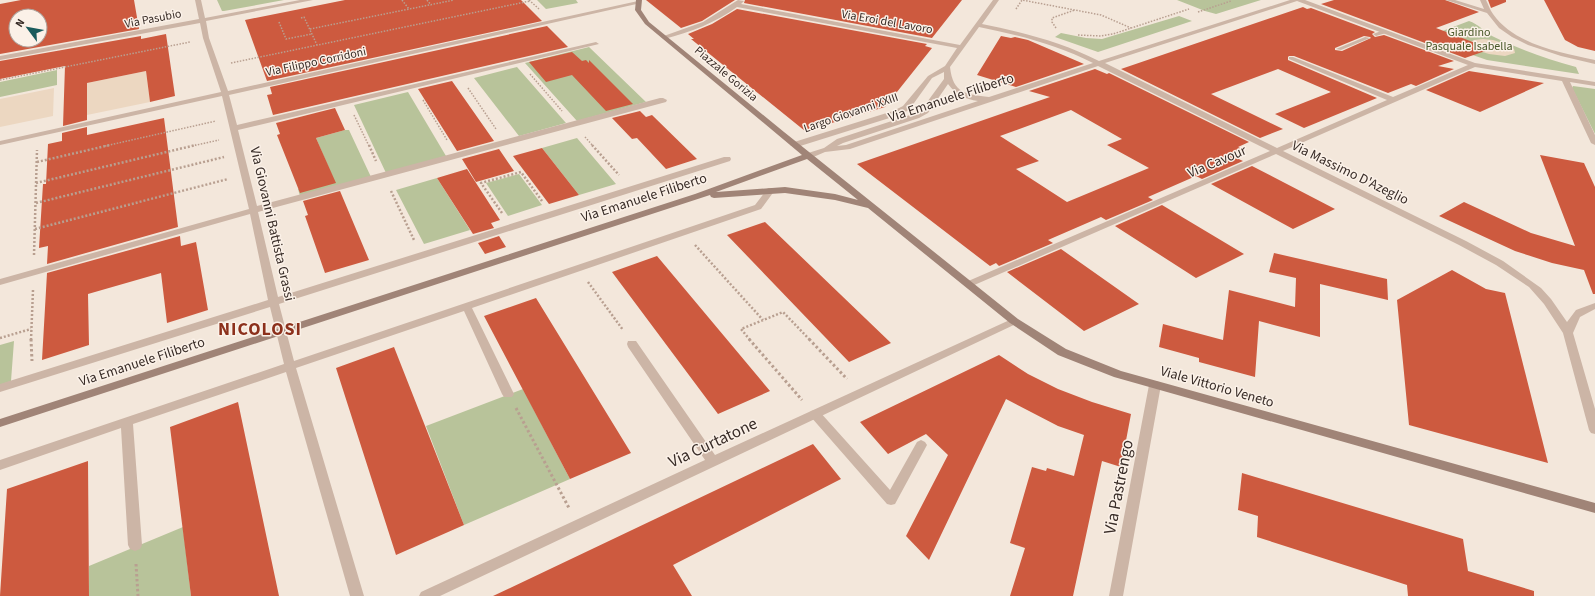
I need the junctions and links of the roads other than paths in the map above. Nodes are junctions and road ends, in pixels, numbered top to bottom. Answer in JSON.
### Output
{"nodes":[{"id":1,"x":198,"y":0,"type":"edge"},
{"id":2,"x":310,"y":0,"type":"edge"},
{"id":3,"x":742,"y":0,"type":"edge"},
{"id":4,"x":996,"y":0,"type":"edge"},
{"id":5,"x":1298,"y":0,"type":"edge"},
{"id":6,"x":1449,"y":0,"type":"edge"},
{"id":7,"x":1482,"y":0,"type":"edge"},
{"id":8,"x":638,"y":2,"type":"edge"},
{"id":9,"x":736,"y":5,"type":"junction"},
{"id":10,"x":1489,"y":12,"type":"junction"},
{"id":11,"x":201,"y":21,"type":"junction"},
{"id":12,"x":978,"y":26,"type":"junction"},
{"id":13,"x":1384,"y":32,"type":"junction"},
{"id":14,"x":1376,"y":34,"type":"dead end"},
{"id":15,"x":664,"y":37,"type":"junction"},
{"id":16,"x":1367,"y":38,"type":"dead end"},
{"id":17,"x":596,"y":44,"type":"dead end"},
{"id":18,"x":962,"y":47,"type":"junction"},
{"id":19,"x":1339,"y":49,"type":"dead end"},
{"id":20,"x":0,"y":58,"type":"edge"},
{"id":21,"x":1291,"y":58,"type":"dead end"},
{"id":22,"x":1595,"y":62,"type":"edge"},
{"id":23,"x":1099,"y":64,"type":"junction"},
{"id":24,"x":1474,"y":65,"type":"junction"},
{"id":25,"x":947,"y":67,"type":"junction"},
{"id":26,"x":948,"y":79,"type":"junction"},
{"id":27,"x":1565,"y":80,"type":"junction"},
{"id":28,"x":1595,"y":84,"type":"edge"},
{"id":29,"x":225,"y":93,"type":"junction"},
{"id":30,"x":992,"y":99,"type":"junction"},
{"id":31,"x":663,"y":100,"type":"dead end"},
{"id":32,"x":1392,"y":100,"type":"junction"},
{"id":33,"x":235,"y":132,"type":"junction"},
{"id":34,"x":0,"y":143,"type":"edge"},
{"id":35,"x":1595,"y":143,"type":"edge"},
{"id":36,"x":794,"y":145,"type":"junction"},
{"id":37,"x":824,"y":150,"type":"junction"},
{"id":38,"x":1276,"y":151,"type":"junction"},
{"id":39,"x":808,"y":156,"type":"junction"},
{"id":40,"x":727,"y":159,"type":"dead end"},
{"id":41,"x":771,"y":190,"type":"junction"},
{"id":42,"x":698,"y":196,"type":"junction"},
{"id":43,"x":874,"y":207,"type":"junction"},
{"id":44,"x":254,"y":210,"type":"junction"},
{"id":45,"x":0,"y":282,"type":"edge"},
{"id":46,"x":969,"y":284,"type":"junction"},
{"id":47,"x":274,"y":302,"type":"junction"},
{"id":48,"x":1595,"y":306,"type":"edge"},
{"id":49,"x":466,"y":307,"type":"junction"},
{"id":50,"x":1014,"y":321,"type":"junction"},
{"id":51,"x":280,"y":331,"type":"junction"},
{"id":52,"x":1568,"y":333,"type":"junction"},
{"id":53,"x":632,"y":344,"type":"road end"},
{"id":54,"x":290,"y":367,"type":"junction"},
{"id":55,"x":1155,"y":385,"type":"junction"},
{"id":56,"x":0,"y":388,"type":"edge"},
{"id":57,"x":508,"y":394,"type":"road end"},
{"id":58,"x":815,"y":414,"type":"junction"},
{"id":59,"x":127,"y":423,"type":"junction"},
{"id":60,"x":0,"y":424,"type":"edge"},
{"id":61,"x":1595,"y":430,"type":"edge"},
{"id":62,"x":921,"y":445,"type":"dead end"},
{"id":63,"x":713,"y":462,"type":"junction"},
{"id":64,"x":0,"y":465,"type":"edge"},
{"id":65,"x":1595,"y":508,"type":"edge"},
{"id":66,"x":135,"y":545,"type":"road end"},
{"id":67,"x":357,"y":596,"type":"edge"},
{"id":68,"x":426,"y":596,"type":"edge"},
{"id":69,"x":1116,"y":596,"type":"edge"}],
"edges":[{"from":1,"to":11,"type":"street","name":"Via Giovanni Battista Grassi"},
{"from":2,"to":11,"type":"street","name":"Via Pasubio"},
{"from":3,"to":9,"type":"street"},
{"from":4,"to":12,"type":"street","name":"Largo Giovanni XXIII"},
{"from":5,"to":13,"type":"street"},
{"from":5,"to":23,"type":"street","name":"Via Emanuele Filiberto"},
{"from":6,"to":10,"type":"street"},
{"from":7,"to":10,"type":"street"},
{"from":8,"to":15,"type":"main road","name":"Piazzale Gorizia"},
{"from":8,"to":29,"type":"street","name":"Via Filippo Corridoni"},
{"from":9,"to":15,"type":"street"},
{"from":9,"to":18,"type":"street","name":"Via Eroi del Lavoro"},
{"from":10,"to":22,"type":"street"},
{"from":11,"to":20,"type":"street","name":"Via Pasubio"},
{"from":11,"to":29,"type":"street","name":"Via Giovanni Battista Grassi"},
{"from":12,"to":18,"type":"street","name":"Largo Giovanni XXIII"},
{"from":12,"to":23,"type":"street","name":"Via Massimo D'Azeglio"},
{"from":13,"to":14,"type":"street"},
{"from":13,"to":24,"type":"street"},
{"from":15,"to":36,"type":"main road","name":"Piazzale Gorizia"},
{"from":16,"to":19,"type":"street"},
{"from":17,"to":33,"type":"street"},
{"from":18,"to":25,"type":"street","name":"Largo Giovanni XXIII"},
{"from":21,"to":32,"type":"street"},
{"from":23,"to":30,"type":"street","name":"Via Emanuele Filiberto"},
{"from":23,"to":38,"type":"street","name":"Via Massimo D'Azeglio"},
{"from":24,"to":27,"type":"street"},
{"from":24,"to":32,"type":"street","name":"Via Cavour"},
{"from":25,"to":26,"type":"street"},
{"from":25,"to":36,"type":"street","name":"Largo Giovanni XXIII"},
{"from":26,"to":30,"type":"street"},
{"from":26,"to":37,"type":"street","name":"Largo Giovanni XXIII"},
{"from":27,"to":28,"type":"street"},
{"from":27,"to":35,"type":"street"},
{"from":29,"to":33,"type":"street","name":"Via Giovanni Battista Grassi"},
{"from":29,"to":34,"type":"street","name":"Via Filippo Corridoni"},
{"from":30,"to":37,"type":"street","name":"Via Emanuele Filiberto"},
{"from":31,"to":44,"type":"street"},
{"from":32,"to":38,"type":"street","name":"Via Cavour"},
{"from":33,"to":44,"type":"street","name":"Via Giovanni Battista Grassi"},
{"from":36,"to":39,"type":"main road","name":"Piazzale Gorizia"},
{"from":37,"to":39,"type":"street","name":"Via Emanuele Filiberto"},
{"from":38,"to":46,"type":"street","name":"Via Cavour"},
{"from":38,"to":52,"type":"street","name":"Via Massimo D'Azeglio"},
{"from":39,"to":42,"type":"main road","name":"Via Emanuele Filiberto"},
{"from":39,"to":43,"type":"main road","name":"Viale Vittorio Veneto"},
{"from":40,"to":47,"type":"street","name":"Via Emanuele Filiberto"},
{"from":41,"to":42,"type":"main road","name":"Viale Vittorio Veneto"},
{"from":41,"to":43,"type":"main road","name":"Viale Vittorio Veneto"},
{"from":41,"to":49,"type":"street"},
{"from":42,"to":51,"type":"main road","name":"Via Emanuele Filiberto"},
{"from":43,"to":46,"type":"main road","name":"Viale Vittorio Veneto"},
{"from":44,"to":45,"type":"street"},
{"from":44,"to":47,"type":"street","name":"Via Giovanni Battista Grassi"},
{"from":46,"to":50,"type":"main road","name":"Viale Vittorio Veneto"},
{"from":47,"to":51,"type":"street","name":"Via Giovanni Battista Grassi"},
{"from":47,"to":56,"type":"street","name":"Via Emanuele Filiberto"},
{"from":48,"to":52,"type":"street"},
{"from":49,"to":54,"type":"street"},
{"from":49,"to":57,"type":"street"},
{"from":50,"to":55,"type":"main road","name":"Viale Vittorio Veneto"},
{"from":50,"to":58,"type":"street","name":"Via Curtatone"},
{"from":51,"to":54,"type":"street","name":"Via Giovanni Battista Grassi"},
{"from":51,"to":60,"type":"main road","name":"Via Emanuele Filiberto"},
{"from":52,"to":61,"type":"street","name":"Via Massimo D'Azeglio"},
{"from":53,"to":63,"type":"street"},
{"from":54,"to":59,"type":"street"},
{"from":54,"to":67,"type":"street","name":"Via Giovanni Battista Grassi"},
{"from":55,"to":65,"type":"main road","name":"Viale Vittorio Veneto"},
{"from":55,"to":69,"type":"street","name":"Via Pastrengo"},
{"from":58,"to":62,"type":"street"},
{"from":58,"to":63,"type":"street","name":"Via Curtatone"},
{"from":59,"to":64,"type":"street"},
{"from":59,"to":66,"type":"street"},
{"from":63,"to":68,"type":"street","name":"Via Curtatone"}]}
